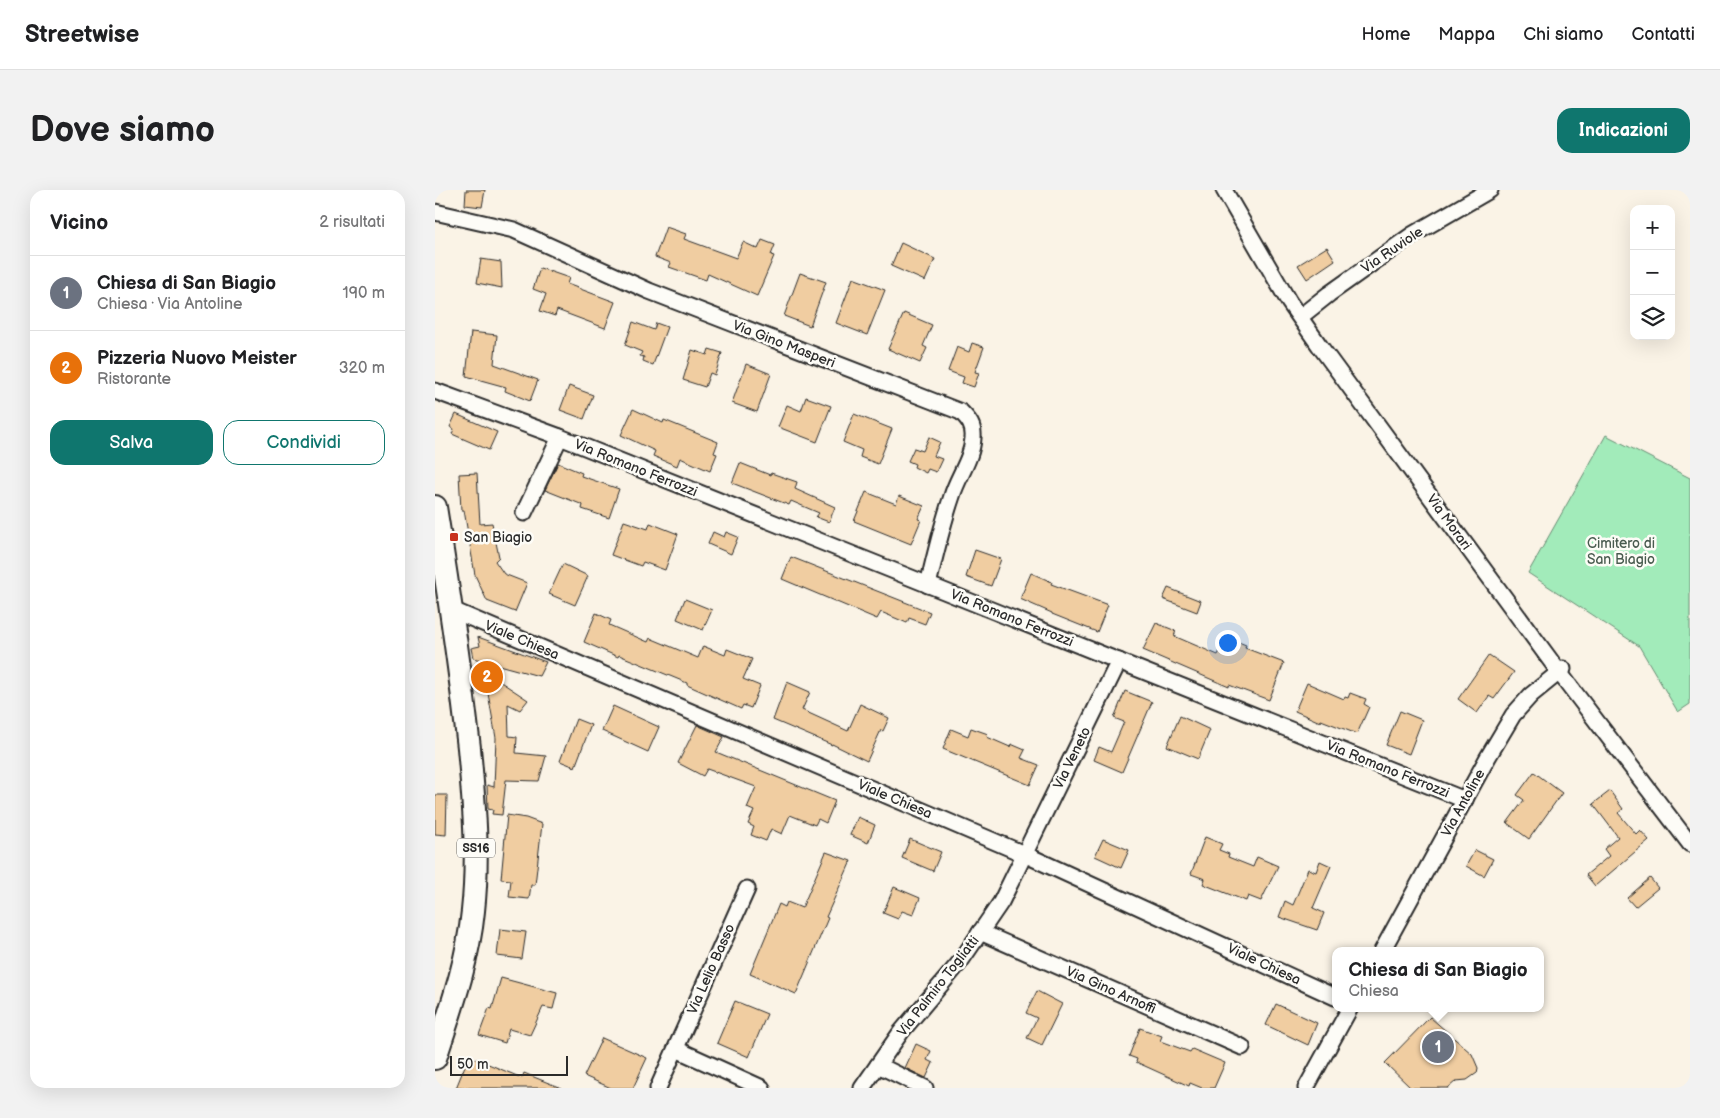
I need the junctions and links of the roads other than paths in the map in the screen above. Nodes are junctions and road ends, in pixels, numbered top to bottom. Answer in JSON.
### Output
{"nodes":[{"id":1,"x":1224,"y":190,"type":"edge"},
{"id":2,"x":1490,"y":190,"type":"edge"},
{"id":3,"x":435,"y":212,"type":"edge"},
{"id":4,"x":1299,"y":317,"type":"junction"},
{"id":5,"x":435,"y":391,"type":"edge"},
{"id":6,"x":560,"y":438,"type":"junction"},
{"id":7,"x":435,"y":507,"type":"edge"},
{"id":8,"x":524,"y":514,"type":"dead end"},
{"id":9,"x":929,"y":585,"type":"junction"},
{"id":10,"x":450,"y":608,"type":"junction"},
{"id":11,"x":1119,"y":661,"type":"junction"},
{"id":12,"x":1561,"y":671,"type":"junction"},
{"id":13,"x":1465,"y":800,"type":"junction"},
{"id":14,"x":1690,"y":844,"type":"edge"},
{"id":15,"x":1024,"y":854,"type":"junction"},
{"id":16,"x":747,"y":888,"type":"dead end"},
{"id":17,"x":980,"y":932,"type":"junction"},
{"id":18,"x":1384,"y":947,"type":"edge"},
{"id":19,"x":1332,"y":996,"type":"edge"},
{"id":20,"x":1348,"y":1012,"type":"edge"},
{"id":21,"x":1242,"y":1047,"type":"dead end"},
{"id":22,"x":676,"y":1049,"type":"junction"},
{"id":23,"x":435,"y":1058,"type":"edge"},
{"id":24,"x":878,"y":1065,"type":"junction"},
{"id":25,"x":658,"y":1088,"type":"edge"},
{"id":26,"x":762,"y":1088,"type":"edge"},
{"id":27,"x":862,"y":1088,"type":"edge"},
{"id":28,"x":925,"y":1088,"type":"edge"},
{"id":29,"x":1306,"y":1088,"type":"edge"}],
"edges":[{"from":1,"to":4,"type":"street","name":"Via Morari"},
{"from":2,"to":4,"type":"street","name":"Via Ruviole"},
{"from":3,"to":9,"type":"street","name":"Via Gino Masperi"},
{"from":4,"to":12,"type":"street","name":"Via Morari"},
{"from":5,"to":6,"type":"street","name":"Via Romano Ferrozzi"},
{"from":6,"to":8,"type":"street","name":"Via Romano Ferrozzi"},
{"from":6,"to":9,"type":"street","name":"Via Romano Ferrozzi"},
{"from":7,"to":10,"type":"main road","number":"SS16"},
{"from":9,"to":11,"type":"street","name":"Via Romano Ferrozzi"},
{"from":10,"to":15,"type":"street","name":"Viale Chiesa"},
{"from":10,"to":23,"type":"main road","number":"SS16"},
{"from":11,"to":13,"type":"street","name":"Via Romano Ferrozzi"},
{"from":11,"to":15,"type":"street","name":"Via Veneto"},
{"from":12,"to":13,"type":"street","name":"Via Antoline"},
{"from":12,"to":14,"type":"street","name":"Via Morari"},
{"from":13,"to":18,"type":"street","name":"Via Antoline"},
{"from":15,"to":17,"type":"street","name":"Via Palmiro Togliatti"},
{"from":15,"to":19,"type":"street","name":"Viale Chiesa"},
{"from":16,"to":22,"type":"street","name":"Via Lelio Basso"},
{"from":17,"to":21,"type":"street","name":"Via Gino Arnoffi"},
{"from":17,"to":24,"type":"street","name":"Via Palmiro Togliatti"},
{"from":20,"to":29,"type":"street"},
{"from":22,"to":25,"type":"street","name":"Via Lelio Basso"},
{"from":22,"to":26,"type":"street"},
{"from":24,"to":27,"type":"street","name":"Via Palmiro Togliatti"},
{"from":24,"to":28,"type":"street"}]}
